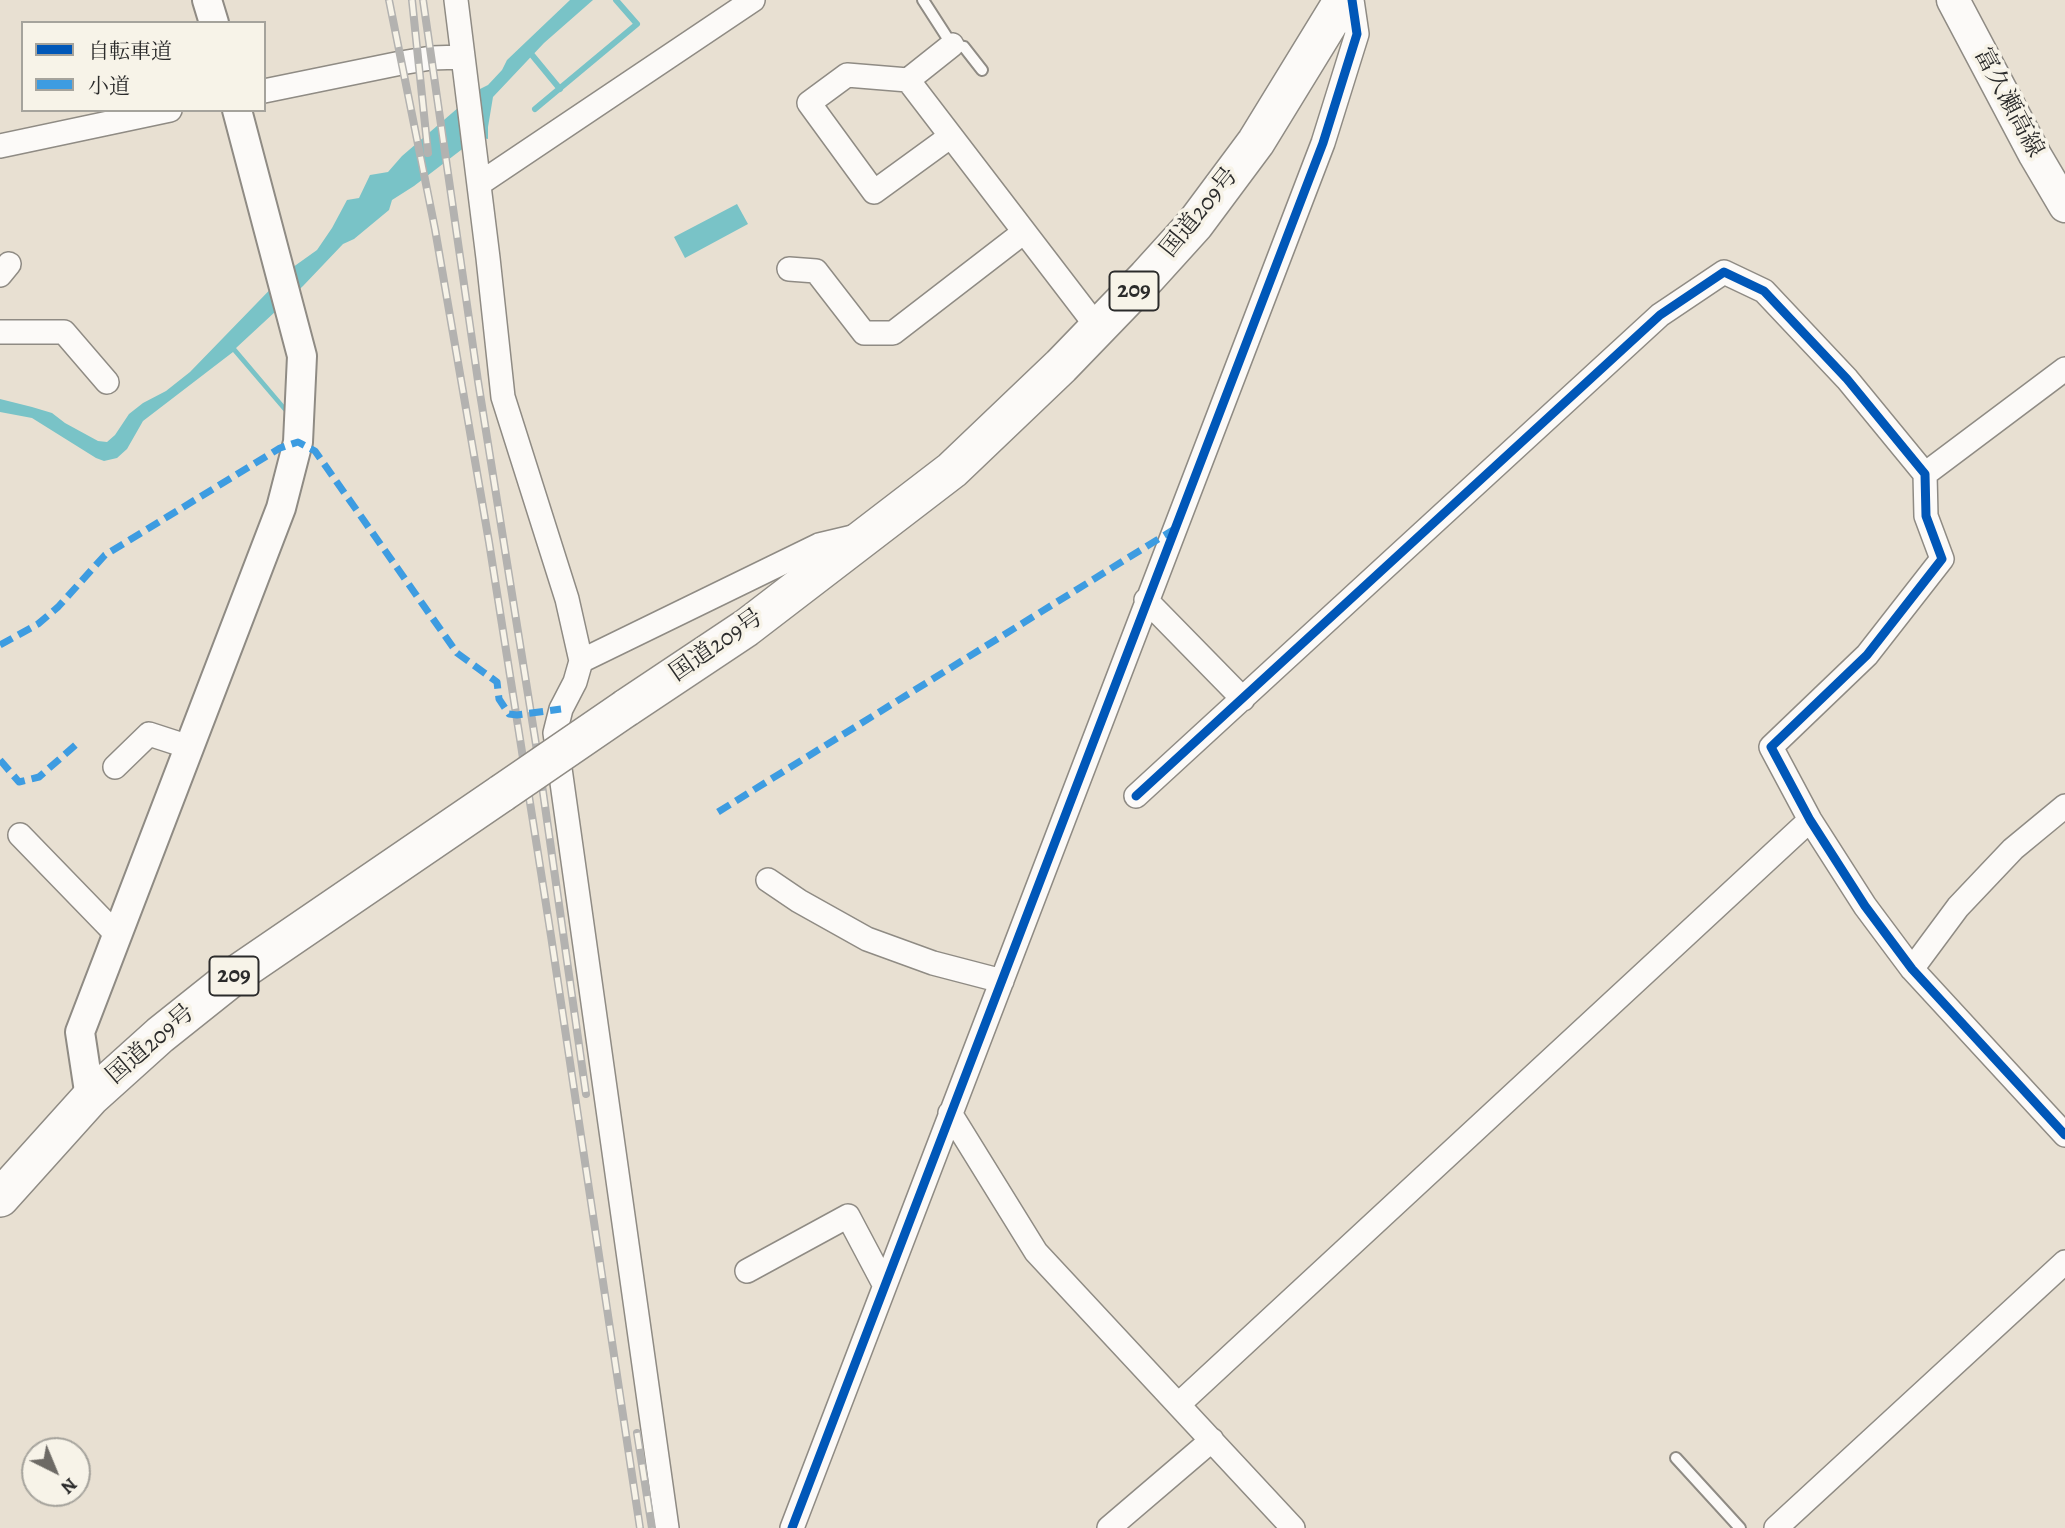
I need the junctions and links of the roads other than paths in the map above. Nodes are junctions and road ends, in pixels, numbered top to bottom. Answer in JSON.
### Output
{"nodes":[{"id":1,"x":207,"y":0,"type":"edge"},
{"id":2,"x":456,"y":0,"type":"edge"},
{"id":3,"x":753,"y":0,"type":"edge"},
{"id":4,"x":923,"y":0,"type":"edge"},
{"id":5,"x":1343,"y":0,"type":"edge"},
{"id":6,"x":1352,"y":0,"type":"edge"},
{"id":7,"x":1953,"y":0,"type":"edge"},
{"id":8,"x":213,"y":21,"type":"edge"},
{"id":9,"x":952,"y":45,"type":"junction"},
{"id":10,"x":463,"y":57,"type":"junction"},
{"id":11,"x":982,"y":70,"type":"dead end"},
{"id":12,"x":908,"y":80,"type":"junction"},
{"id":13,"x":266,"y":91,"type":"edge"},
{"id":14,"x":161,"y":112,"type":"edge"},
{"id":15,"x":238,"y":112,"type":"edge"},
{"id":16,"x":951,"y":136,"type":"junction"},
{"id":17,"x":0,"y":146,"type":"edge"},
{"id":18,"x":479,"y":184,"type":"junction"},
{"id":19,"x":2065,"y":206,"type":"edge"},
{"id":20,"x":1024,"y":232,"type":"junction"},
{"id":21,"x":789,"y":269,"type":"dead end"},
{"id":22,"x":1098,"y":328,"type":"junction"},
{"id":23,"x":0,"y":332,"type":"edge"},
{"id":24,"x":2065,"y":369,"type":"edge"},
{"id":25,"x":107,"y":382,"type":"dead end"},
{"id":26,"x":1926,"y":474,"type":"junction"},
{"id":27,"x":870,"y":533,"type":"junction"},
{"id":28,"x":1146,"y":600,"type":"junction"},
{"id":29,"x":581,"y":661,"type":"junction"},
{"id":30,"x":1243,"y":699,"type":"junction"},
{"id":31,"x":189,"y":747,"type":"junction"},
{"id":32,"x":115,"y":767,"type":"dead end"},
{"id":33,"x":1136,"y":796,"type":"dead end"},
{"id":34,"x":2065,"y":806,"type":"edge"},
{"id":35,"x":1811,"y":820,"type":"junction"},
{"id":36,"x":20,"y":835,"type":"dead end"},
{"id":37,"x":768,"y":880,"type":"dead end"},
{"id":38,"x":118,"y":936,"type":"junction"},
{"id":39,"x":1912,"y":969,"type":"junction"},
{"id":40,"x":1002,"y":981,"type":"junction"},
{"id":41,"x":90,"y":1098,"type":"junction"},
{"id":42,"x":950,"y":1113,"type":"junction"},
{"id":43,"x":2065,"y":1135,"type":"edge"},
{"id":44,"x":0,"y":1198,"type":"edge"},
{"id":45,"x":2065,"y":1262,"type":"edge"},
{"id":46,"x":747,"y":1271,"type":"dead end"},
{"id":47,"x":884,"y":1284,"type":"junction"},
{"id":48,"x":1179,"y":1404,"type":"junction"},
{"id":49,"x":1212,"y":1440,"type":"junction"},
{"id":50,"x":1676,"y":1458,"type":"dead end"},
{"id":51,"x":667,"y":1528,"type":"edge"},
{"id":52,"x":792,"y":1528,"type":"edge"},
{"id":53,"x":1109,"y":1528,"type":"edge"},
{"id":54,"x":1293,"y":1528,"type":"edge"},
{"id":55,"x":1740,"y":1528,"type":"edge"},
{"id":56,"x":1776,"y":1528,"type":"edge"}],
"edges":[{"from":1,"to":8,"type":"street"},
{"from":2,"to":10,"type":"street"},
{"from":3,"to":18,"type":"street"},
{"from":4,"to":9,"type":"lane"},
{"from":5,"to":22,"type":"highway","name":"国道209号","number":"209"},
{"from":6,"to":28,"type":"street"},
{"from":7,"to":19,"type":"main road","name":"富久瀬高線"},
{"from":9,"to":11,"type":"lane"},
{"from":9,"to":12,"type":"street"},
{"from":10,"to":13,"type":"street"},
{"from":10,"to":18,"type":"street"},
{"from":12,"to":16,"type":"street"},
{"from":12,"to":16,"type":"street"},
{"from":14,"to":17,"type":"street"},
{"from":15,"to":31,"type":"street"},
{"from":16,"to":20,"type":"street"},
{"from":18,"to":29,"type":"street"},
{"from":20,"to":21,"type":"street"},
{"from":20,"to":22,"type":"street"},
{"from":22,"to":27,"type":"highway","name":"国道209号","number":"209"},
{"from":23,"to":25,"type":"street"},
{"from":24,"to":26,"type":"street"},
{"from":26,"to":30,"type":"street"},
{"from":26,"to":35,"type":"street"},
{"from":27,"to":29,"type":"street"},
{"from":27,"to":41,"type":"highway","name":"国道209号","number":"209","bridge":true},
{"from":28,"to":30,"type":"street"},
{"from":28,"to":40,"type":"street"},
{"from":29,"to":51,"type":"street"},
{"from":30,"to":33,"type":"street"},
{"from":31,"to":32,"type":"street"},
{"from":31,"to":38,"type":"street"},
{"from":34,"to":39,"type":"street"},
{"from":35,"to":39,"type":"street"},
{"from":35,"to":48,"type":"street"},
{"from":36,"to":38,"type":"street"},
{"from":37,"to":40,"type":"street"},
{"from":38,"to":41,"type":"street"},
{"from":39,"to":43,"type":"street"},
{"from":40,"to":42,"type":"street"},
{"from":41,"to":44,"type":"highway","name":"国道209号","number":"209"},
{"from":42,"to":47,"type":"street"},
{"from":42,"to":48,"type":"street"},
{"from":45,"to":56,"type":"street"},
{"from":46,"to":47,"type":"street"},
{"from":47,"to":52,"type":"street"},
{"from":48,"to":49,"type":"street"},
{"from":49,"to":53,"type":"street"},
{"from":49,"to":54,"type":"street"},
{"from":50,"to":55,"type":"lane"}]}
